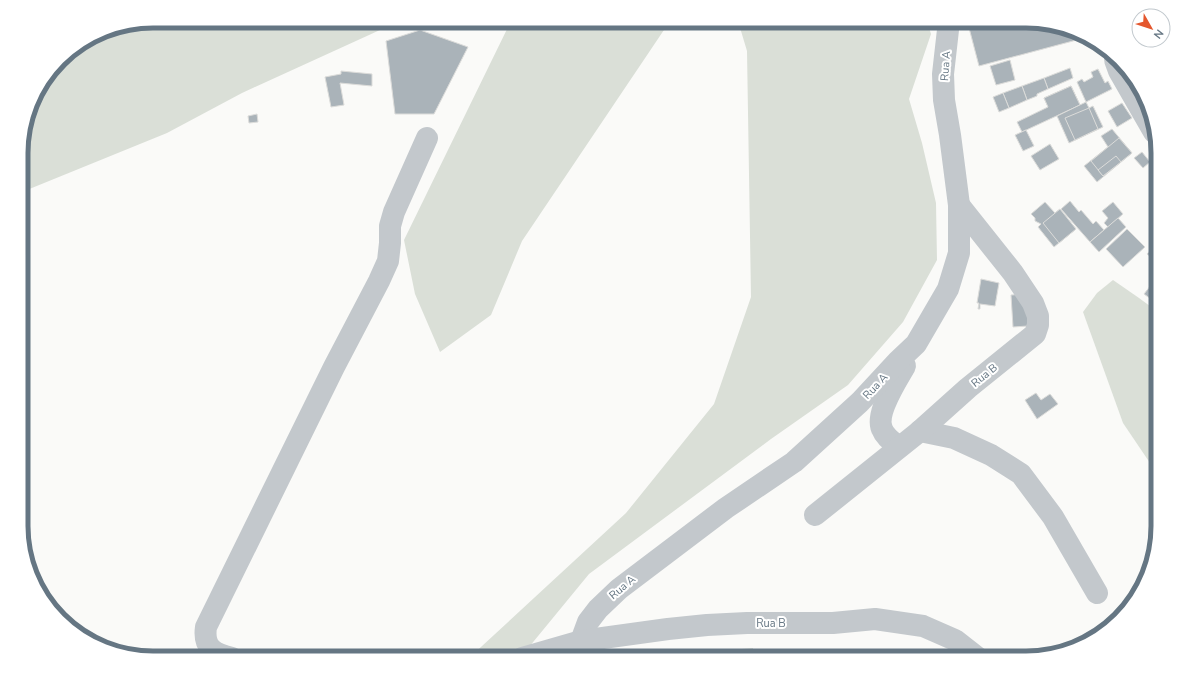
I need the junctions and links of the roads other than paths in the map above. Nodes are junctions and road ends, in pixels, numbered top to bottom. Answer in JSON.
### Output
{"nodes":[{"id":1,"x":949,"y":28,"type":"edge"},
{"id":2,"x":1118,"y":67,"type":"edge"},
{"id":3,"x":1145,"y":117,"type":"edge"},
{"id":4,"x":426,"y":138,"type":"dead end"},
{"id":5,"x":959,"y":206,"type":"junction"},
{"id":6,"x":916,"y":344,"type":"junction"},
{"id":7,"x":920,"y":431,"type":"junction"},
{"id":8,"x":899,"y":447,"type":"junction"},
{"id":9,"x":815,"y":515,"type":"dead end"},
{"id":10,"x":1097,"y":593,"type":"dead end"},
{"id":11,"x":581,"y":641,"type":"junction"},
{"id":12,"x":214,"y":651,"type":"edge"},
{"id":13,"x":546,"y":651,"type":"edge"},
{"id":14,"x":969,"y":651,"type":"edge"}],
"edges":[{"from":1,"to":5,"type":"street","name":"Rua A"},
{"from":2,"to":3,"type":"street"},
{"from":4,"to":12,"type":"street"},
{"from":5,"to":6,"type":"street","name":"Rua A"},
{"from":5,"to":7,"type":"street","name":"Rua B"},
{"from":6,"to":8,"type":"street"},
{"from":6,"to":11,"type":"street","name":"Rua A"},
{"from":7,"to":8,"type":"street","name":"Rua B"},
{"from":7,"to":10,"type":"street"},
{"from":8,"to":9,"type":"street","name":"Rua B"},
{"from":11,"to":13,"type":"street","name":"Rua B"},
{"from":11,"to":14,"type":"street","name":"Rua B"}]}
